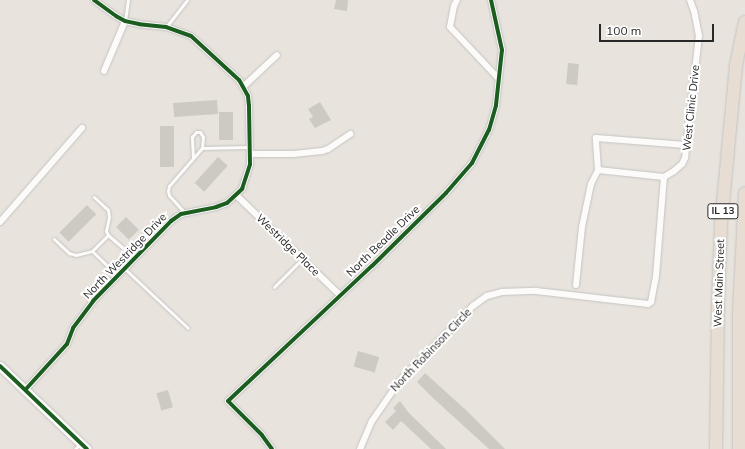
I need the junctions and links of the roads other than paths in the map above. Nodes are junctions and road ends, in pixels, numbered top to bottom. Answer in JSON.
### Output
{"nodes":[{"id":1,"x":94,"y":0,"type":"edge"},
{"id":2,"x":128,"y":0,"type":"edge"},
{"id":3,"x":187,"y":0,"type":"edge"},
{"id":4,"x":457,"y":0,"type":"edge"},
{"id":5,"x":491,"y":0,"type":"edge"},
{"id":6,"x":690,"y":0,"type":"edge"},
{"id":7,"x":125,"y":21,"type":"junction"},
{"id":8,"x":745,"y":22,"type":"edge"},
{"id":9,"x":166,"y":27,"type":"junction"},
{"id":10,"x":277,"y":55,"type":"dead end"},
{"id":11,"x":104,"y":71,"type":"dead end"},
{"id":12,"x":498,"y":78,"type":"junction"},
{"id":13,"x":244,"y":86,"type":"junction"},
{"id":14,"x":82,"y":128,"type":"dead end"},
{"id":15,"x":350,"y":134,"type":"dead end"},
{"id":16,"x":686,"y":145,"type":"junction"},
{"id":17,"x":250,"y":147,"type":"junction"},
{"id":18,"x":202,"y":148,"type":"junction"},
{"id":19,"x":250,"y":154,"type":"junction"},
{"id":20,"x":193,"y":158,"type":"junction"},
{"id":21,"x":598,"y":170,"type":"junction"},
{"id":22,"x":664,"y":177,"type":"junction"},
{"id":23,"x":745,"y":193,"type":"edge"},
{"id":24,"x":237,"y":196,"type":"junction"},
{"id":25,"x":94,"y":197,"type":"dead end"},
{"id":26,"x":185,"y":213,"type":"junction"},
{"id":27,"x":0,"y":222,"type":"edge"},
{"id":28,"x":108,"y":235,"type":"junction"},
{"id":29,"x":54,"y":239,"type":"dead end"},
{"id":30,"x":92,"y":250,"type":"junction"},
{"id":31,"x":302,"y":258,"type":"junction"},
{"id":32,"x":135,"y":259,"type":"junction"},
{"id":33,"x":124,"y":269,"type":"junction"},
{"id":34,"x":118,"y":276,"type":"junction"},
{"id":35,"x":576,"y":285,"type":"dead end"},
{"id":36,"x":274,"y":287,"type":"dead end"},
{"id":37,"x":340,"y":295,"type":"junction"},
{"id":38,"x":188,"y":328,"type":"dead end"},
{"id":39,"x":0,"y":366,"type":"edge"},
{"id":40,"x":26,"y":389,"type":"junction"},
{"id":41,"x":81,"y":447,"type":"edge"},
{"id":42,"x":272,"y":449,"type":"edge"},
{"id":43,"x":360,"y":449,"type":"edge"},
{"id":44,"x":716,"y":449,"type":"edge"},
{"id":45,"x":739,"y":449,"type":"edge"}],
"edges":[{"from":1,"to":7,"type":"street"},
{"from":2,"to":7,"type":"lane"},
{"from":3,"to":9,"type":"lane"},
{"from":4,"to":12,"type":"street"},
{"from":5,"to":12,"type":"street","name":"North Beadle Drive"},
{"from":6,"to":16,"type":"street","name":"West Clinic Drive"},
{"from":7,"to":9,"type":"street"},
{"from":7,"to":11,"type":"street"},
{"from":8,"to":44,"type":"highway","name":"West Main Street","number":"IL 13"},
{"from":9,"to":13,"type":"street"},
{"from":10,"to":13,"type":"street"},
{"from":12,"to":37,"type":"street","name":"North Beadle Drive"},
{"from":13,"to":17,"type":"street"},
{"from":14,"to":27,"type":"street"},
{"from":15,"to":19,"type":"street"},
{"from":16,"to":21,"type":"street"},
{"from":16,"to":22,"type":"street","name":"West Clinic Drive"},
{"from":17,"to":18,"type":"lane"},
{"from":17,"to":19,"type":"street"},
{"from":18,"to":20,"type":"lane"},
{"from":18,"to":20,"type":"lane"},
{"from":19,"to":24,"type":"street"},
{"from":20,"to":26,"type":"lane"},
{"from":21,"to":22,"type":"street"},
{"from":21,"to":35,"type":"street"},
{"from":22,"to":43,"type":"street","name":"North Robinson Circle"},
{"from":23,"to":45,"type":"highway","name":"West Main Street","number":"IL 13"},
{"from":24,"to":26,"type":"street","name":"North Westridge Drive"},
{"from":24,"to":31,"type":"street","name":"Westridge Place"},
{"from":25,"to":28,"type":"lane"},
{"from":26,"to":32,"type":"street","name":"North Westridge Drive"},
{"from":28,"to":30,"type":"lane"},
{"from":28,"to":32,"type":"lane"},
{"from":29,"to":30,"type":"lane"},
{"from":30,"to":34,"type":"lane"},
{"from":31,"to":36,"type":"lane"},
{"from":31,"to":37,"type":"street","name":"Westridge Place"},
{"from":32,"to":33,"type":"street","name":"North Westridge Drive"},
{"from":33,"to":34,"type":"street","name":"North Westridge Drive"},
{"from":33,"to":38,"type":"lane"},
{"from":34,"to":40,"type":"street","name":"North Westridge Drive"},
{"from":37,"to":42,"type":"street","name":"North Beadle Drive"},
{"from":39,"to":40,"type":"street"},
{"from":40,"to":41,"type":"street"}]}
